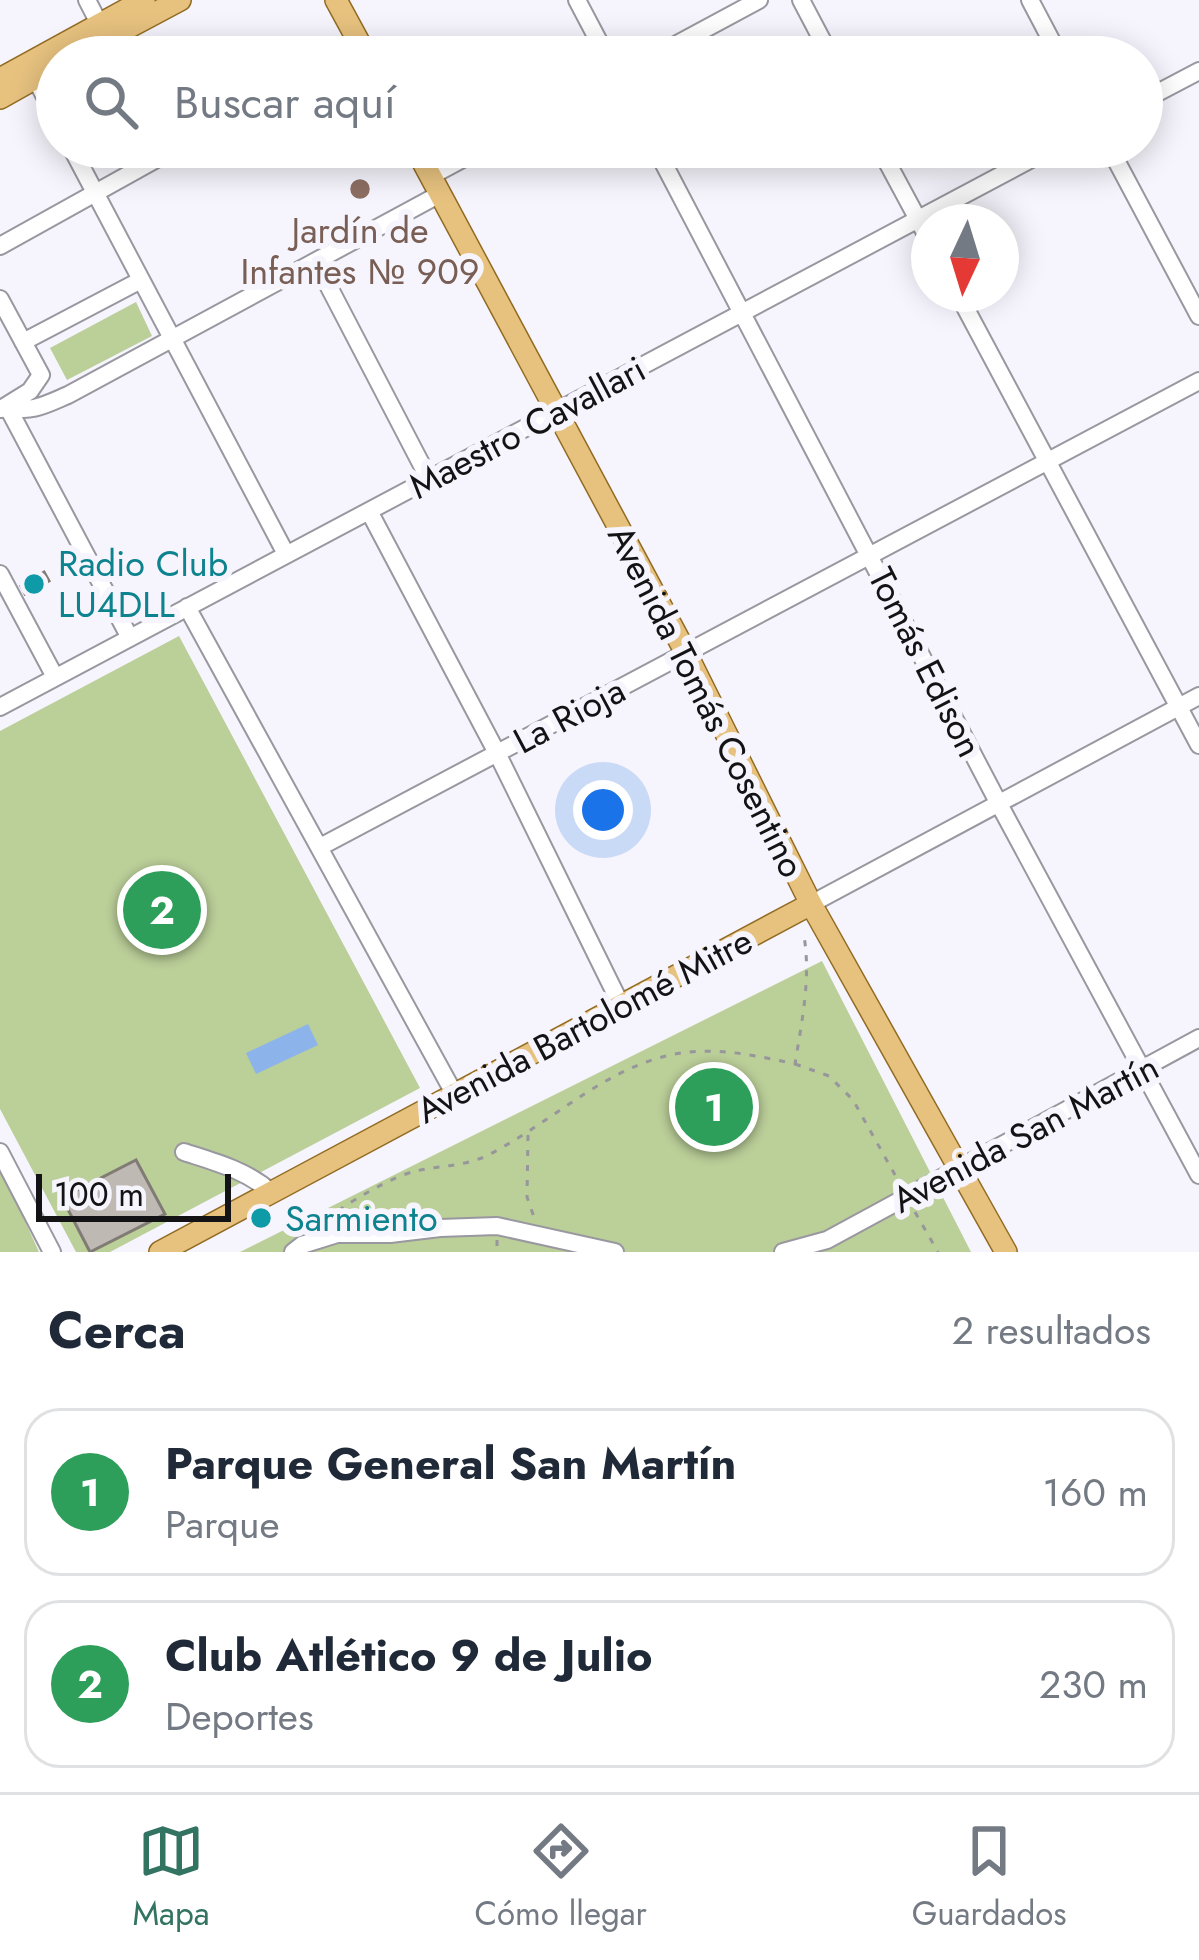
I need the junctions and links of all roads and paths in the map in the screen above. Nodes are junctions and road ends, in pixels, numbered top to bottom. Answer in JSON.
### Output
{"nodes":[{"id":1,"x":87,"y":0,"type":"edge"},
{"id":2,"x":144,"y":0,"type":"edge"},
{"id":3,"x":180,"y":0,"type":"edge"},
{"id":4,"x":336,"y":0,"type":"edge"},
{"id":5,"x":577,"y":0,"type":"edge"},
{"id":6,"x":759,"y":0,"type":"edge"},
{"id":7,"x":801,"y":0,"type":"edge"},
{"id":8,"x":1030,"y":0,"type":"edge"},
{"id":9,"x":104,"y":31,"type":"junction"},
{"id":10,"x":95,"y":36,"type":"edge"},
{"id":11,"x":98,"y":36,"type":"edge"},
{"id":12,"x":351,"y":36,"type":"edge"},
{"id":13,"x":596,"y":36,"type":"edge"},
{"id":14,"x":692,"y":36,"type":"edge"},
{"id":15,"x":820,"y":36,"type":"edge"},
{"id":16,"x":1049,"y":36,"type":"edge"},
{"id":17,"x":36,"y":67,"type":"edge"},
{"id":18,"x":36,"y":69,"type":"edge"},
{"id":19,"x":31,"y":70,"type":"junction"},
{"id":20,"x":1199,"y":71,"type":"edge"},
{"id":21,"x":0,"y":79,"type":"edge"},
{"id":22,"x":36,"y":80,"type":"edge"},
{"id":23,"x":1163,"y":90,"type":"edge"},
{"id":24,"x":0,"y":98,"type":"edge"},
{"id":25,"x":82,"y":168,"type":"edge"},
{"id":26,"x":138,"y":168,"type":"edge"},
{"id":27,"x":427,"y":168,"type":"edge"},
{"id":28,"x":458,"y":168,"type":"edge"},
{"id":29,"x":666,"y":168,"type":"edge"},
{"id":30,"x":890,"y":168,"type":"edge"},
{"id":31,"x":1014,"y":168,"type":"edge"},
{"id":32,"x":1119,"y":168,"type":"edge"},
{"id":33,"x":436,"y":185,"type":"junction"},
{"id":34,"x":94,"y":191,"type":"junction"},
{"id":35,"x":946,"y":204,"type":"edge"},
{"id":36,"x":911,"y":206,"type":"edge"},
{"id":37,"x":911,"y":223,"type":"edge"},
{"id":38,"x":0,"y":246,"type":"edge"},
{"id":39,"x":316,"y":262,"type":"junction"},
{"id":40,"x":141,"y":280,"type":"junction"},
{"id":41,"x":0,"y":299,"type":"edge"},
{"id":42,"x":968,"y":312,"type":"edge"},
{"id":43,"x":742,"y":313,"type":"junction"},
{"id":44,"x":1199,"y":316,"type":"edge"},
{"id":45,"x":172,"y":339,"type":"junction"},
{"id":46,"x":23,"y":342,"type":"junction"},
{"id":47,"x":1199,"y":380,"type":"edge"},
{"id":48,"x":4,"y":408,"type":"edge"},
{"id":49,"x":556,"y":411,"type":"junction"},
{"id":50,"x":1047,"y":461,"type":"junction"},
{"id":51,"x":429,"y":478,"type":"junction"},
{"id":52,"x":369,"y":511,"type":"junction"},
{"id":53,"x":286,"y":554,"type":"junction"},
{"id":54,"x":871,"y":555,"type":"junction"},
{"id":55,"x":2,"y":581,"type":"edge"},
{"id":56,"x":187,"y":607,"type":"junction"},
{"id":57,"x":130,"y":638,"type":"junction"},
{"id":58,"x":686,"y":653,"type":"junction"},
{"id":59,"x":55,"y":677,"type":"junction"},
{"id":60,"x":1199,"y":696,"type":"edge"},
{"id":61,"x":0,"y":706,"type":"edge"},
{"id":62,"x":1179,"y":706,"type":"junction"},
{"id":63,"x":1199,"y":745,"type":"edge"},
{"id":64,"x":497,"y":753,"type":"junction"},
{"id":65,"x":999,"y":804,"type":"junction"},
{"id":66,"x":320,"y":847,"type":"junction"},
{"id":67,"x":811,"y":904,"type":"junction"},
{"id":68,"x":824,"y":926,"type":"junction"},
{"id":69,"x":621,"y":1005,"type":"junction"},
{"id":70,"x":1199,"y":1038,"type":"edge"},
{"id":71,"x":795,"y":1064,"type":"junction"},
{"id":72,"x":1143,"y":1070,"type":"junction"},
{"id":73,"x":455,"y":1095,"type":"junction"},
{"id":74,"x":528,"y":1131,"type":"junction"},
{"id":75,"x":0,"y":1152,"type":"edge"},
{"id":76,"x":184,"y":1152,"type":"dead end"},
{"id":77,"x":960,"y":1168,"type":"junction"},
{"id":78,"x":1199,"y":1175,"type":"edge"},
{"id":79,"x":271,"y":1192,"type":"junction"},
{"id":80,"x":907,"y":1197,"type":"junction"},
{"id":81,"x":545,"y":1236,"type":"junction"},
{"id":82,"x":825,"y":1246,"type":"edge"},
{"id":83,"x":298,"y":1249,"type":"edge"},
{"id":84,"x":52,"y":1252,"type":"edge"},
{"id":85,"x":160,"y":1252,"type":"edge"},
{"id":86,"x":615,"y":1252,"type":"edge"},
{"id":87,"x":783,"y":1252,"type":"edge"},
{"id":88,"x":938,"y":1252,"type":"edge"},
{"id":89,"x":1006,"y":1252,"type":"edge"}],
"edges":[{"from":1,"to":9,"type":"street"},
{"from":2,"to":9,"type":"main road"},
{"from":3,"to":9,"type":"main road"},
{"from":4,"to":12,"type":"main road"},
{"from":5,"to":13,"type":"street"},
{"from":6,"to":14,"type":"street"},
{"from":7,"to":15,"type":"street"},
{"from":8,"to":16,"type":"street"},
{"from":9,"to":10,"type":"main road"},
{"from":9,"to":11,"type":"main road"},
{"from":17,"to":19,"type":"main road"},
{"from":18,"to":19,"type":"main road"},
{"from":19,"to":21,"type":"main road"},
{"from":19,"to":22,"type":"street"},
{"from":19,"to":24,"type":"main road"},
{"from":20,"to":23,"type":"street"},
{"from":25,"to":34,"type":"street"},
{"from":26,"to":34,"type":"street"},
{"from":27,"to":33,"type":"main road","name":"Avenida Tomás Cosentino"},
{"from":28,"to":33,"type":"street"},
{"from":29,"to":43,"type":"street","name":"Tomás Edison"},
{"from":30,"to":36,"type":"street"},
{"from":31,"to":35,"type":"street","name":"Maestro Cavallari"},
{"from":32,"to":44,"type":"street"},
{"from":33,"to":39,"type":"street"},
{"from":33,"to":49,"type":"main road","name":"Avenida Tomás Cosentino"},
{"from":34,"to":38,"type":"street"},
{"from":34,"to":40,"type":"street"},
{"from":37,"to":43,"type":"street","name":"Maestro Cavallari"},
{"from":39,"to":45,"type":"street"},
{"from":39,"to":51,"type":"street"},
{"from":40,"to":45,"type":"street"},
{"from":40,"to":46,"type":"street"},
{"from":41,"to":46,"type":"street"},
{"from":42,"to":50,"type":"street"},
{"from":43,"to":49,"type":"street","name":"Maestro Cavallari"},
{"from":43,"to":54,"type":"street","name":"Tomás Edison"},
{"from":45,"to":48,"type":"street"},
{"from":45,"to":53,"type":"street"},
{"from":46,"to":48,"type":"street"},
{"from":47,"to":50,"type":"street","name":"La Rioja"},
{"from":48,"to":57,"type":"street"},
{"from":49,"to":51,"type":"street","name":"Maestro Cavallari"},
{"from":49,"to":58,"type":"main road","name":"Avenida Tomás Cosentino"},
{"from":50,"to":54,"type":"street","name":"La Rioja"},
{"from":50,"to":62,"type":"street"},
{"from":51,"to":52,"type":"street","name":"Maestro Cavallari"},
{"from":52,"to":53,"type":"street","name":"Maestro Cavallari"},
{"from":52,"to":64,"type":"street"},
{"from":53,"to":56,"type":"street","name":"Maestro Cavallari"},
{"from":54,"to":58,"type":"street","name":"La Rioja"},
{"from":54,"to":65,"type":"street","name":"Tomás Edison"},
{"from":55,"to":59,"type":"street"},
{"from":56,"to":57,"type":"street","name":"Maestro Cavallari"},
{"from":56,"to":66,"type":"street"},
{"from":57,"to":59,"type":"street","name":"Maestro Cavallari"},
{"from":58,"to":64,"type":"street","name":"La Rioja"},
{"from":58,"to":67,"type":"main road","name":"Avenida Tomás Cosentino"},
{"from":59,"to":61,"type":"street","name":"Maestro Cavallari"},
{"from":60,"to":62,"type":"street","name":"Avenida Bartolomé Mitre"},
{"from":62,"to":63,"type":"street"},
{"from":62,"to":65,"type":"street","name":"Avenida Bartolomé Mitre"},
{"from":64,"to":66,"type":"street","name":"La Rioja"},
{"from":64,"to":69,"type":"street"},
{"from":65,"to":67,"type":"street","name":"Avenida Bartolomé Mitre"},
{"from":65,"to":72,"type":"street","name":"Tomás Edison"},
{"from":66,"to":73,"type":"street"},
{"from":67,"to":68,"type":"main road","name":"Avenida Tomás Cosentino"},
{"from":67,"to":69,"type":"main road","name":"Avenida Bartolomé Mitre"},
{"from":68,"to":71,"type":"path"},
{"from":68,"to":77,"type":"main road","name":"Avenida Tomás Cosentino"},
{"from":69,"to":73,"type":"main road","name":"Avenida Bartolomé Mitre"},
{"from":70,"to":72,"type":"street","name":"Avenida San Martín"},
{"from":71,"to":74,"type":"path"},
{"from":71,"to":80,"type":"path"},
{"from":72,"to":77,"type":"street","name":"Avenida San Martín"},
{"from":72,"to":78,"type":"street","name":"Tomás Edison"},
{"from":73,"to":79,"type":"main road","name":"Avenida Bartolomé Mitre"},
{"from":74,"to":81,"type":"path"},
{"from":74,"to":83,"type":"path"},
{"from":75,"to":84,"type":"street"},
{"from":76,"to":79,"type":"street"},
{"from":77,"to":80,"type":"street","name":"Avenida San Martín"},
{"from":77,"to":89,"type":"main road","name":"Avenida Tomás Cosentino"},
{"from":79,"to":85,"type":"main road","name":"Avenida Bartolomé Mitre"},
{"from":80,"to":82,"type":"street","name":"Avenida San Martín"},
{"from":80,"to":88,"type":"path"},
{"from":81,"to":83,"type":"street"},
{"from":81,"to":86,"type":"street"},
{"from":82,"to":87,"type":"street","name":"Avenida San Martín"}]}
